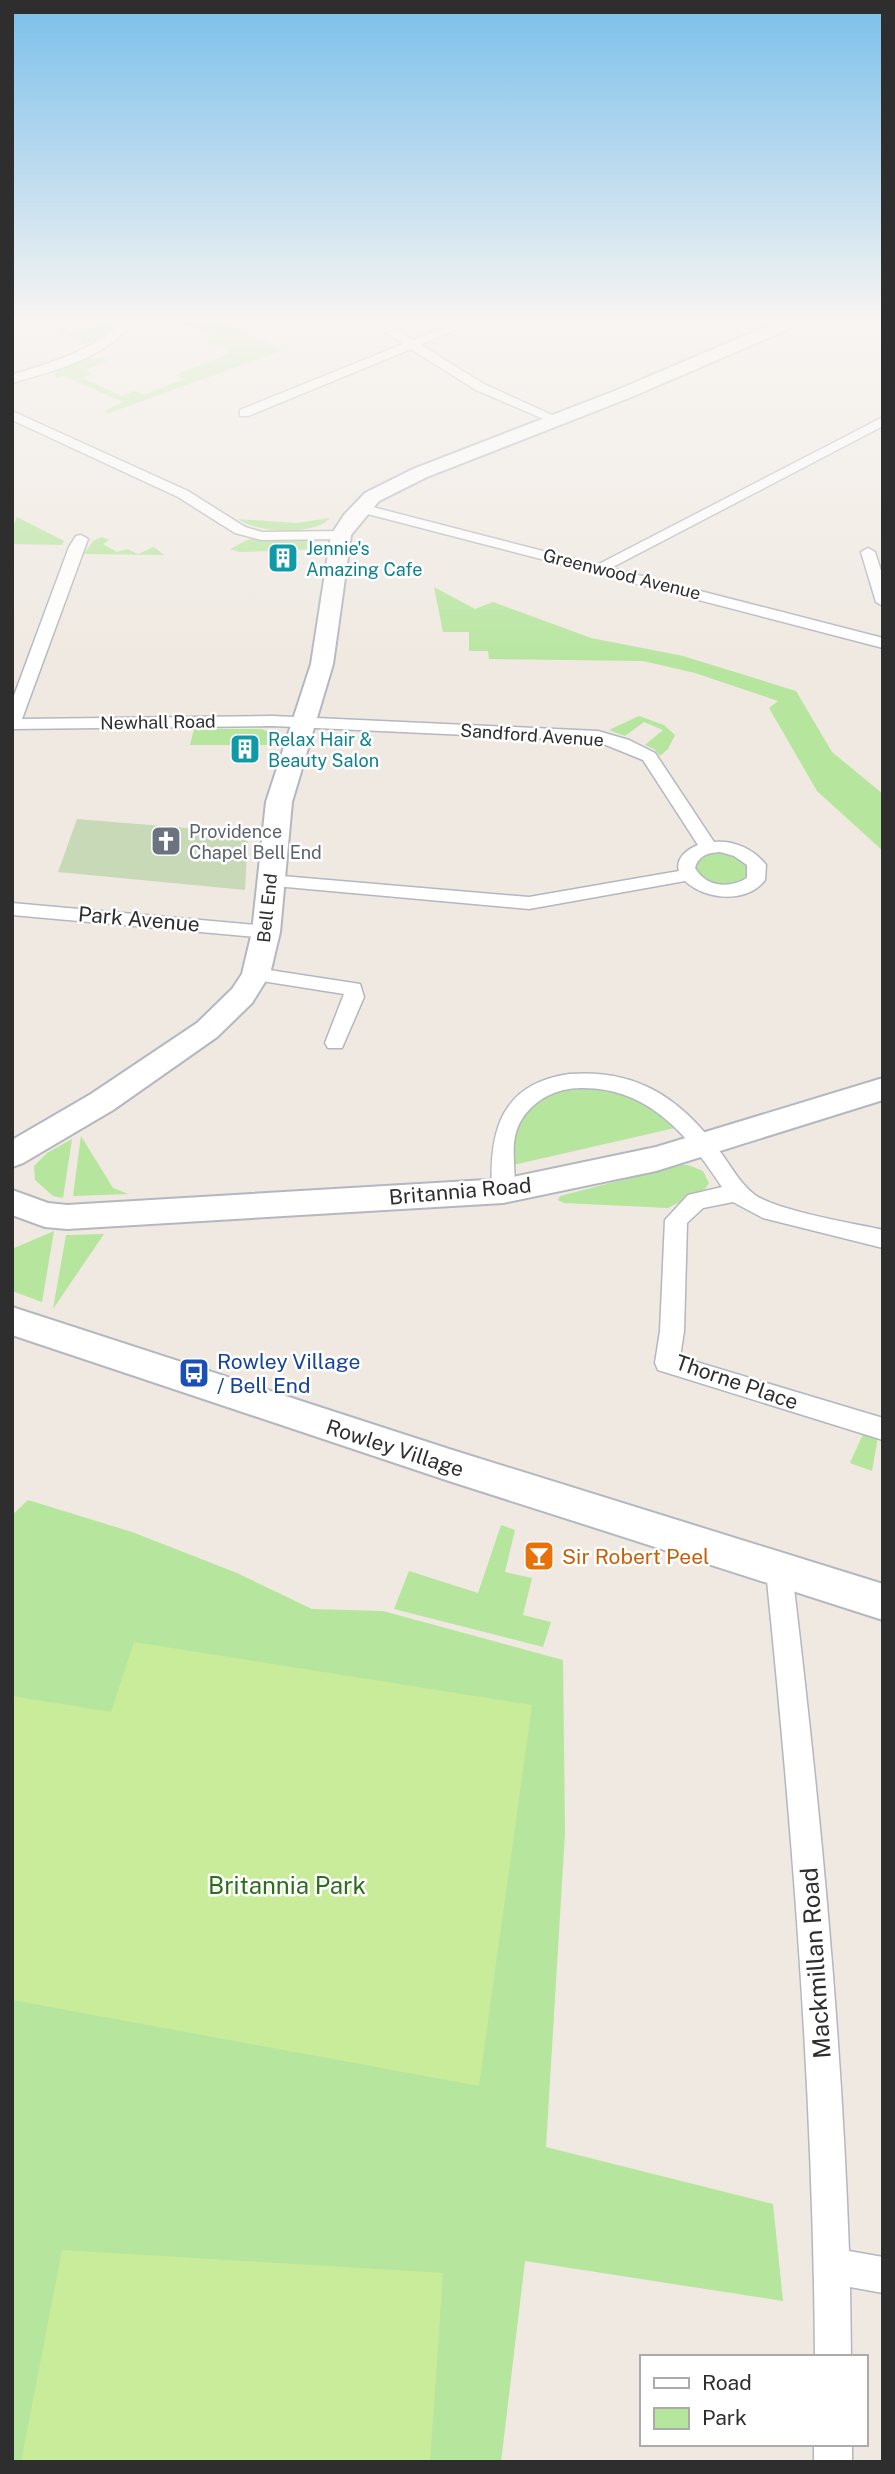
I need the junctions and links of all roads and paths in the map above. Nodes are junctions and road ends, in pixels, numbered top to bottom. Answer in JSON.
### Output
{"nodes":[{"id":1,"x":61,"y":437,"type":"edge"},
{"id":2,"x":513,"y":437,"type":"edge"},
{"id":3,"x":851,"y":437,"type":"edge"},
{"id":4,"x":361,"y":508,"type":"junction"},
{"id":5,"x":341,"y":535,"type":"junction"},
{"id":6,"x":82,"y":539,"type":"dead end"},
{"id":7,"x":868,"y":552,"type":"dead end"},
{"id":8,"x":599,"y":569,"type":"junction"},
{"id":9,"x":883,"y":602,"type":"edge"},
{"id":10,"x":880,"y":639,"type":"edge"},
{"id":11,"x":304,"y":722,"type":"junction"},
{"id":12,"x":12,"y":724,"type":"edge"},
{"id":13,"x":709,"y":848,"type":"junction"},
{"id":14,"x":688,"y":875,"type":"junction"},
{"id":15,"x":270,"y":881,"type":"junction"},
{"id":16,"x":12,"y":909,"type":"edge"},
{"id":17,"x":266,"y":932,"type":"junction"},
{"id":18,"x":256,"y":974,"type":"junction"},
{"id":19,"x":335,"y":1043,"type":"dead end"},
{"id":20,"x":883,"y":1089,"type":"edge"},
{"id":21,"x":702,"y":1146,"type":"junction"},
{"id":22,"x":12,"y":1155,"type":"edge"},
{"id":23,"x":503,"y":1191,"type":"junction"},
{"id":24,"x":735,"y":1192,"type":"junction"},
{"id":25,"x":17,"y":1199,"type":"edge"},
{"id":26,"x":883,"y":1239,"type":"edge"},
{"id":27,"x":12,"y":1321,"type":"edge"},
{"id":28,"x":883,"y":1429,"type":"edge"},
{"id":29,"x":779,"y":1571,"type":"junction"},
{"id":30,"x":883,"y":1602,"type":"edge"},
{"id":31,"x":833,"y":2266,"type":"junction"},
{"id":32,"x":883,"y":2275,"type":"edge"},
{"id":33,"x":833,"y":2355,"type":"edge"}],
"edges":[{"from":1,"to":5,"type":"street"},
{"from":2,"to":4,"type":"street","name":"Bell End"},
{"from":3,"to":8,"type":"street"},
{"from":4,"to":5,"type":"street","name":"Bell End"},
{"from":4,"to":8,"type":"street","name":"Greenwood Avenue"},
{"from":5,"to":11,"type":"street","name":"Bell End"},
{"from":6,"to":12,"type":"street"},
{"from":7,"to":9,"type":"street"},
{"from":8,"to":10,"type":"street","name":"Greenwood Avenue"},
{"from":11,"to":12,"type":"street","name":"Newhall Road"},
{"from":11,"to":13,"type":"street","name":"Sandford Avenue"},
{"from":11,"to":15,"type":"street","name":"Bell End"},
{"from":13,"to":14,"type":"street"},
{"from":13,"to":14,"type":"street"},
{"from":14,"to":15,"type":"street"},
{"from":15,"to":17,"type":"street","name":"Bell End"},
{"from":16,"to":17,"type":"street","name":"Park Avenue"},
{"from":17,"to":18,"type":"street","name":"Bell End"},
{"from":18,"to":19,"type":"street"},
{"from":18,"to":22,"type":"street","name":"Bell End"},
{"from":20,"to":21,"type":"street","name":"Britannia Road"},
{"from":21,"to":23,"type":"street","name":"Britannia Road"},
{"from":21,"to":23,"type":"street"},
{"from":21,"to":24,"type":"street"},
{"from":23,"to":25,"type":"street","name":"Britannia Road"},
{"from":24,"to":26,"type":"street"},
{"from":24,"to":28,"type":"street","name":"Thorne Place"},
{"from":27,"to":29,"type":"street","name":"Rowley Village"},
{"from":29,"to":30,"type":"street","name":"Rowley Village"},
{"from":29,"to":31,"type":"street","name":"Mackmillan Road"},
{"from":31,"to":32,"type":"street"},
{"from":31,"to":33,"type":"street","name":"Mackmillan Road"}]}
